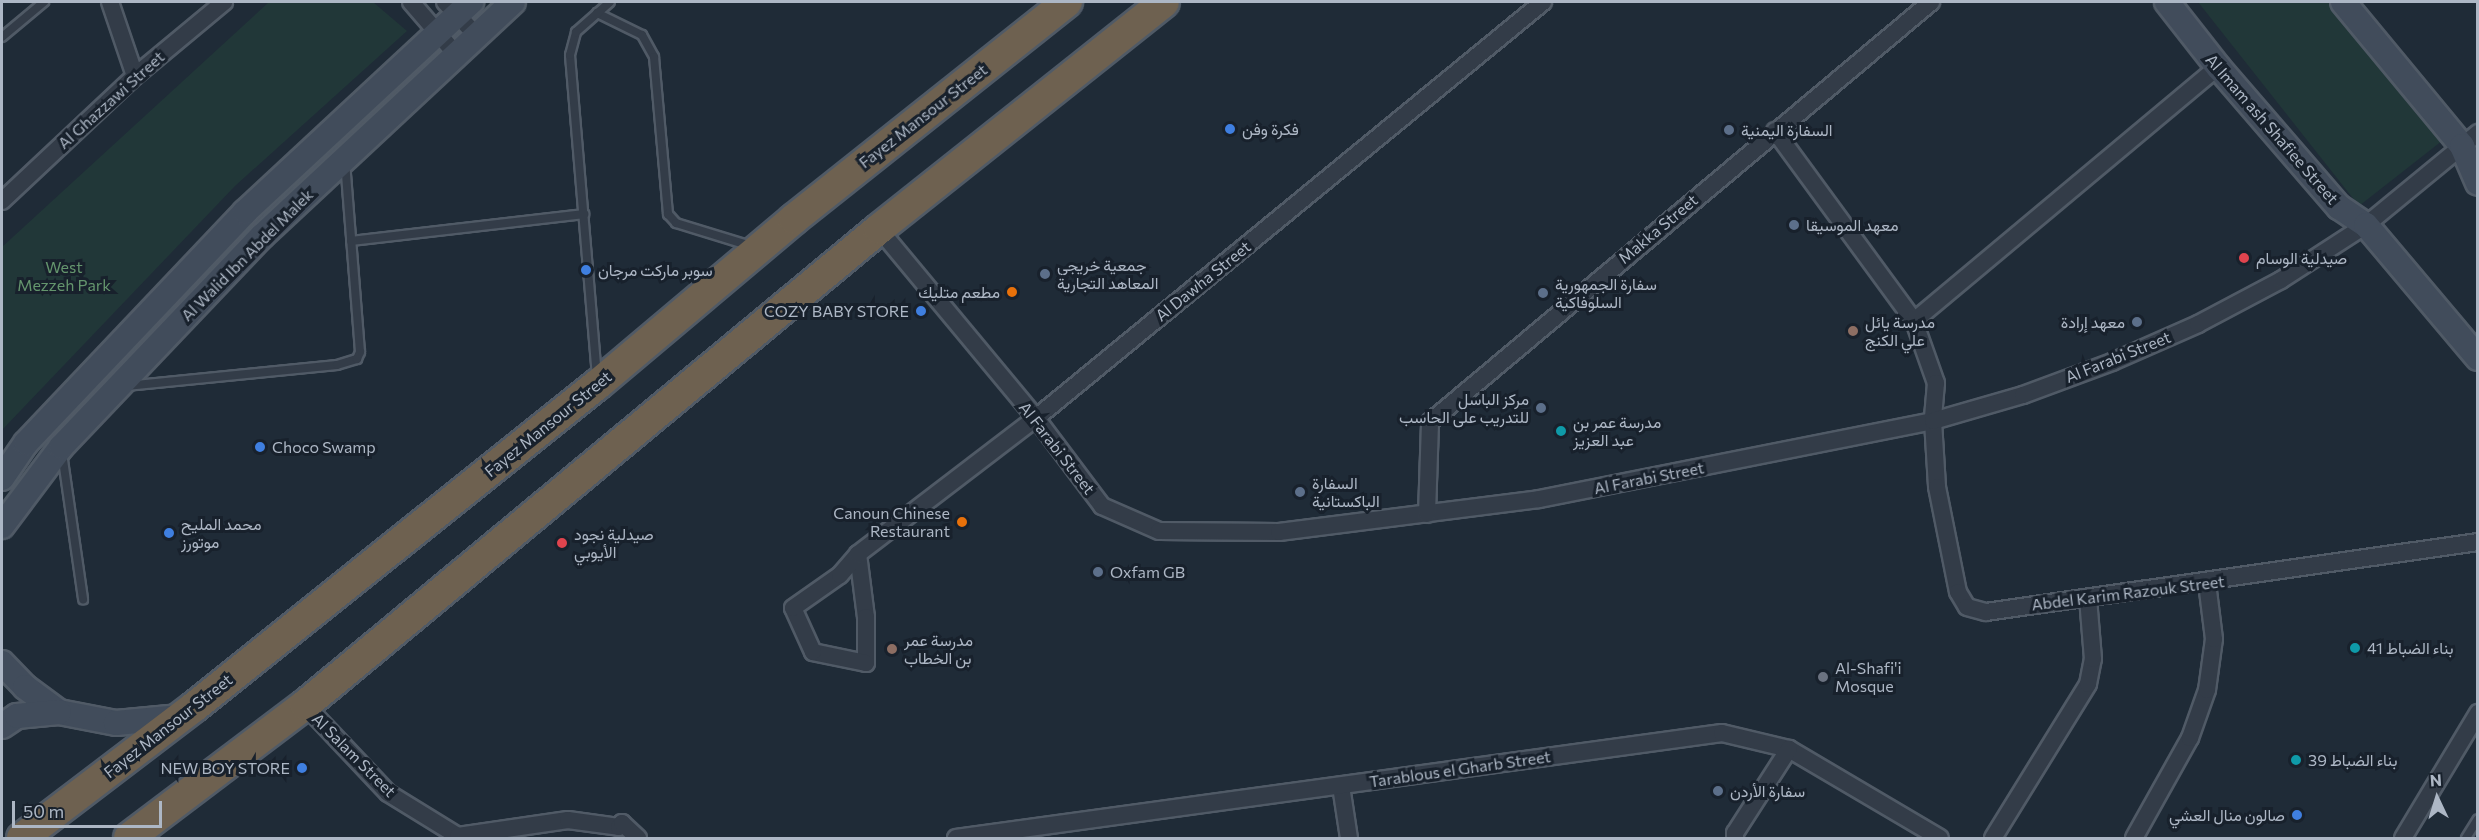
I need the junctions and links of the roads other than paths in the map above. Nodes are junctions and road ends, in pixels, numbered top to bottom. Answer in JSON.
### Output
{"nodes":[{"id":1,"x":44,"y":2,"type":"edge"},
{"id":2,"x":110,"y":2,"type":"edge"},
{"id":3,"x":224,"y":2,"type":"edge"},
{"id":4,"x":411,"y":2,"type":"edge"},
{"id":5,"x":513,"y":2,"type":"edge"},
{"id":6,"x":610,"y":2,"type":"edge"},
{"id":7,"x":1067,"y":2,"type":"edge"},
{"id":8,"x":1164,"y":2,"type":"edge"},
{"id":9,"x":1543,"y":2,"type":"edge"},
{"id":10,"x":1931,"y":2,"type":"edge"},
{"id":11,"x":2167,"y":2,"type":"edge"},
{"id":12,"x":2343,"y":2,"type":"edge"},
{"id":13,"x":457,"y":6,"type":"edge"},
{"id":14,"x":597,"y":13,"type":"junction"},
{"id":15,"x":437,"y":32,"type":"junction"},
{"id":16,"x":475,"y":34,"type":"junction"},
{"id":17,"x":2,"y":37,"type":"edge"},
{"id":18,"x":455,"y":53,"type":"junction"},
{"id":19,"x":2218,"y":68,"type":"junction"},
{"id":20,"x":135,"y":76,"type":"junction"},
{"id":21,"x":1775,"y":131,"type":"junction"},
{"id":22,"x":2470,"y":140,"type":"edge"},
{"id":23,"x":345,"y":158,"type":"junction"},
{"id":24,"x":2478,"y":183,"type":"edge"},
{"id":25,"x":2,"y":201,"type":"edge"},
{"id":26,"x":584,"y":214,"type":"junction"},
{"id":27,"x":2366,"y":225,"type":"junction"},
{"id":28,"x":879,"y":229,"type":"junction"},
{"id":29,"x":351,"y":241,"type":"junction"},
{"id":30,"x":759,"y":248,"type":"junction"},
{"id":31,"x":1914,"y":321,"type":"junction"},
{"id":32,"x":2478,"y":358,"type":"edge"},
{"id":33,"x":598,"y":384,"type":"junction"},
{"id":34,"x":119,"y":387,"type":"junction"},
{"id":35,"x":1036,"y":418,"type":"junction"},
{"id":36,"x":1933,"y":422,"type":"junction"},
{"id":37,"x":61,"y":447,"type":"junction"},
{"id":38,"x":2,"y":478,"type":"edge"},
{"id":39,"x":1427,"y":514,"type":"junction"},
{"id":40,"x":2,"y":526,"type":"edge"},
{"id":41,"x":2478,"y":542,"type":"edge"},
{"id":42,"x":858,"y":554,"type":"junction"},
{"id":43,"x":2206,"y":583,"type":"junction"},
{"id":44,"x":2088,"y":598,"type":"junction"},
{"id":45,"x":83,"y":599,"type":"dead end"},
{"id":46,"x":2,"y":665,"type":"edge"},
{"id":47,"x":305,"y":705,"type":"junction"},
{"id":48,"x":59,"y":712,"type":"junction"},
{"id":49,"x":2478,"y":713,"type":"edge"},
{"id":50,"x":180,"y":717,"type":"junction"},
{"id":51,"x":2,"y":726,"type":"edge"},
{"id":52,"x":1789,"y":749,"type":"junction"},
{"id":53,"x":1341,"y":786,"type":"junction"},
{"id":54,"x":2478,"y":819,"type":"edge"},
{"id":55,"x":19,"y":834,"type":"edge"},
{"id":56,"x":2409,"y":836,"type":"edge"},
{"id":57,"x":129,"y":838,"type":"edge"},
{"id":58,"x":638,"y":838,"type":"edge"},
{"id":59,"x":956,"y":838,"type":"edge"},
{"id":60,"x":1349,"y":838,"type":"edge"},
{"id":61,"x":1736,"y":838,"type":"edge"},
{"id":62,"x":1940,"y":838,"type":"edge"},
{"id":63,"x":1993,"y":838,"type":"edge"},
{"id":64,"x":2134,"y":838,"type":"edge"},
{"id":65,"x":2466,"y":838,"type":"edge"}],
"edges":[{"from":1,"to":17,"type":"lane"},
{"from":2,"to":20,"type":"street"},
{"from":3,"to":20,"type":"street","name":"Al Ghazzawi Street"},
{"from":4,"to":15,"type":"street"},
{"from":5,"to":16,"type":"main road","name":"Al Walid Ibn Abdel Malek"},
{"from":6,"to":14,"type":"lane"},
{"from":7,"to":30,"type":"highway","name":"Fayez Mansour Street"},
{"from":8,"to":28,"type":"highway"},
{"from":9,"to":35,"type":"street","name":"Al Dawha Street"},
{"from":10,"to":21,"type":"street","name":"Makka Street"},
{"from":11,"to":19,"type":"main road","name":"Al Imam ash Shafiee Street"},
{"from":12,"to":22,"type":"main road"},
{"from":13,"to":15,"type":"main road","name":"Al Walid Ibn Abdel Malek"},
{"from":13,"to":16,"type":"street"},
{"from":14,"to":26,"type":"lane"},
{"from":14,"to":30,"type":"lane"},
{"from":15,"to":18,"type":"street"},
{"from":15,"to":38,"type":"main road","name":"Al Walid Ibn Abdel Malek"},
{"from":16,"to":18,"type":"main road","name":"Al Walid Ibn Abdel Malek"},
{"from":18,"to":23,"type":"main road","name":"Al Walid Ibn Abdel Malek"},
{"from":19,"to":27,"type":"main road","name":"Al Imam ash Shafiee Street"},
{"from":19,"to":31,"type":"street"},
{"from":20,"to":25,"type":"street","name":"Al Ghazzawi Street"},
{"from":21,"to":31,"type":"street","name":"Abdel Karim Razouk Street"},
{"from":21,"to":39,"type":"street","name":"Makka Street"},
{"from":22,"to":24,"type":"main road"},
{"from":22,"to":27,"type":"street","name":"Al Farabi Street"},
{"from":23,"to":29,"type":"lane"},
{"from":23,"to":34,"type":"main road","name":"Al Walid Ibn Abdel Malek"},
{"from":26,"to":29,"type":"lane"},
{"from":26,"to":33,"type":"lane"},
{"from":27,"to":32,"type":"main road","name":"Al Imam ash Shafiee Street"},
{"from":27,"to":36,"type":"street","name":"Al Farabi Street"},
{"from":28,"to":35,"type":"street","name":"Al Farabi Street"},
{"from":28,"to":47,"type":"highway"},
{"from":29,"to":34,"type":"lane"},
{"from":30,"to":33,"type":"highway","name":"Fayez Mansour Street"},
{"from":31,"to":36,"type":"street","name":"Abdel Karim Razouk Street"},
{"from":33,"to":50,"type":"highway","name":"Fayez Mansour Street"},
{"from":34,"to":37,"type":"main road","name":"Al Walid Ibn Abdel Malek"},
{"from":35,"to":39,"type":"street","name":"Al Farabi Street"},
{"from":35,"to":42,"type":"street","name":"Al Dawha Street"},
{"from":36,"to":39,"type":"street","name":"Al Farabi Street"},
{"from":36,"to":44,"type":"street","name":"Abdel Karim Razouk Street"},
{"from":37,"to":40,"type":"main road","name":"Al Walid Ibn Abdel Malek"},
{"from":37,"to":45,"type":"lane"},
{"from":41,"to":43,"type":"street","name":"Abdel Karim Razouk Street"},
{"from":42,"to":42,"type":"street","name":"Al Dawha Street"},
{"from":43,"to":44,"type":"street","name":"Abdel Karim Razouk Street"},
{"from":43,"to":64,"type":"street"},
{"from":44,"to":63,"type":"street"},
{"from":46,"to":48,"type":"main road"},
{"from":47,"to":57,"type":"highway"},
{"from":47,"to":58,"type":"street","name":"Al Salam Street"},
{"from":48,"to":50,"type":"main road"},
{"from":48,"to":51,"type":"main road"},
{"from":49,"to":56,"type":"street"},
{"from":50,"to":55,"type":"highway","name":"Fayez Mansour Street"},
{"from":52,"to":53,"type":"street","name":"Tarablous el Gharb Street"},
{"from":52,"to":61,"type":"street"},
{"from":52,"to":62,"type":"street","name":"Tarablous el Gharb Street"},
{"from":53,"to":59,"type":"street","name":"Tarablous el Gharb Street"},
{"from":53,"to":60,"type":"street"},
{"from":54,"to":65,"type":"lane"}]}
